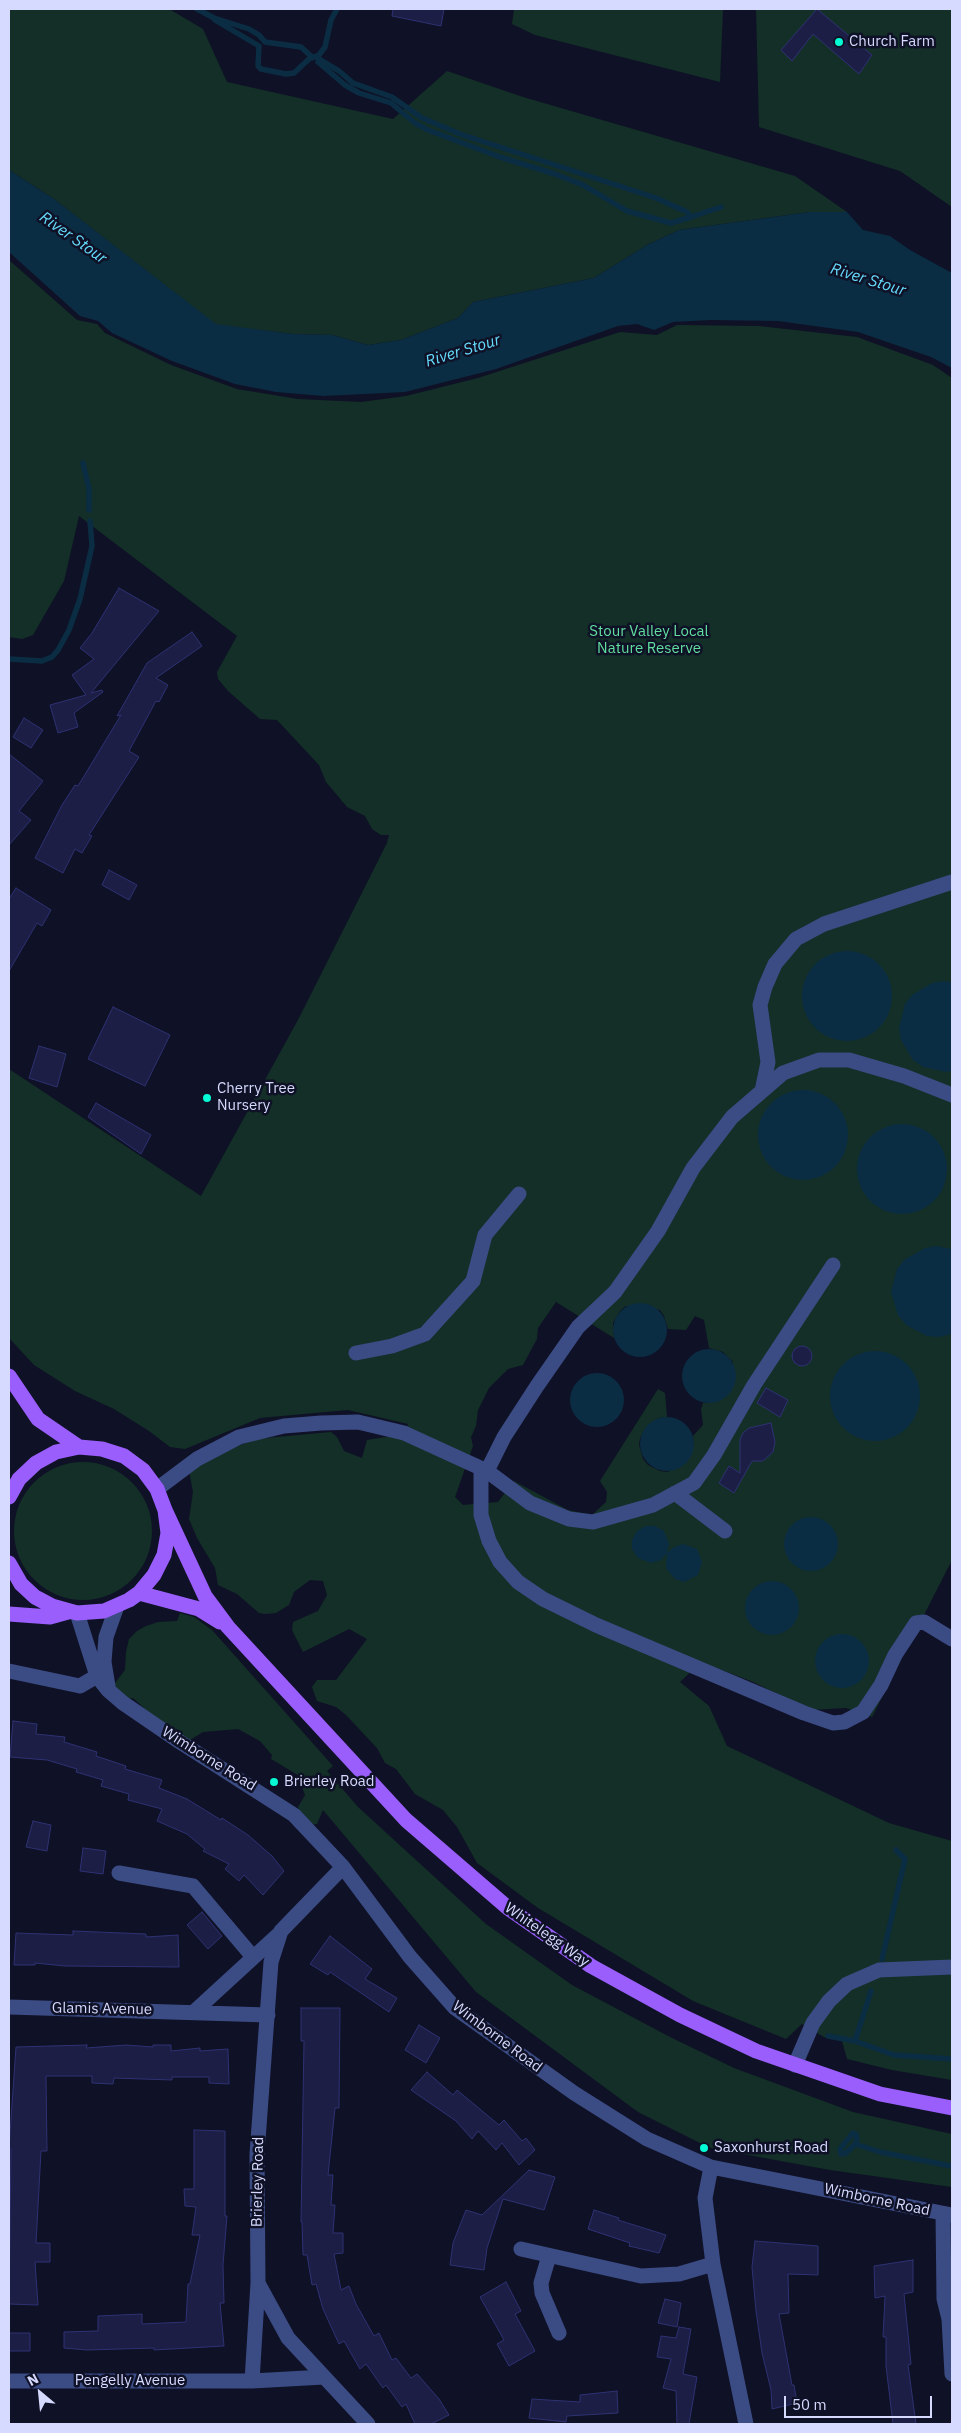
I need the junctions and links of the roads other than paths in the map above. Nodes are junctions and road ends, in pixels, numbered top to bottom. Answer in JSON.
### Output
{"nodes":[{"id":1,"x":952,"y":882,"type":"edge"},
{"id":2,"x":765,"y":1047,"type":"junction"},
{"id":3,"x":799,"y":1067,"type":"junction"},
{"id":4,"x":762,"y":1091,"type":"junction"},
{"id":5,"x":952,"y":1095,"type":"edge"},
{"id":6,"x":519,"y":1194,"type":"dead end"},
{"id":7,"x":833,"y":1265,"type":"dead end"},
{"id":8,"x":356,"y":1353,"type":"dead end"},
{"id":9,"x":9,"y":1376,"type":"edge"},
{"id":10,"x":78,"y":1447,"type":"junction"},
{"id":11,"x":484,"y":1470,"type":"junction"},
{"id":12,"x":157,"y":1489,"type":"junction"},
{"id":13,"x":675,"y":1493,"type":"junction"},
{"id":14,"x":9,"y":1497,"type":"edge"},
{"id":15,"x":165,"y":1510,"type":"junction"},
{"id":16,"x":725,"y":1531,"type":"dead end"},
{"id":17,"x":9,"y":1563,"type":"edge"},
{"id":18,"x":139,"y":1593,"type":"junction"},
{"id":19,"x":117,"y":1606,"type":"junction"},
{"id":20,"x":73,"y":1612,"type":"junction"},
{"id":21,"x":9,"y":1614,"type":"edge"},
{"id":22,"x":228,"y":1627,"type":"junction"},
{"id":23,"x":952,"y":1639,"type":"edge"},
{"id":24,"x":9,"y":1671,"type":"edge"},
{"id":25,"x":97,"y":1676,"type":"junction"},
{"id":26,"x":108,"y":1690,"type":"junction"},
{"id":27,"x":343,"y":1868,"type":"junction"},
{"id":28,"x":119,"y":1873,"type":"dead end"},
{"id":29,"x":281,"y":1932,"type":"junction"},
{"id":30,"x":253,"y":1957,"type":"junction"},
{"id":31,"x":952,"y":1967,"type":"edge"},
{"id":32,"x":9,"y":2007,"type":"edge"},
{"id":33,"x":194,"y":2011,"type":"junction"},
{"id":34,"x":268,"y":2015,"type":"junction"},
{"id":35,"x":795,"y":2064,"type":"junction"},
{"id":36,"x":952,"y":2108,"type":"edge"},
{"id":37,"x":710,"y":2167,"type":"junction"},
{"id":38,"x":948,"y":2214,"type":"edge"},
{"id":39,"x":521,"y":2249,"type":"dead end"},
{"id":40,"x":549,"y":2256,"type":"junction"},
{"id":41,"x":713,"y":2264,"type":"junction"},
{"id":42,"x":258,"y":2283,"type":"junction"},
{"id":43,"x":951,"y":2319,"type":"edge"},
{"id":44,"x":559,"y":2333,"type":"dead end"},
{"id":45,"x":952,"y":2374,"type":"edge"},
{"id":46,"x":324,"y":2377,"type":"junction"},
{"id":47,"x":9,"y":2381,"type":"edge"},
{"id":48,"x":252,"y":2381,"type":"junction"},
{"id":49,"x":368,"y":2424,"type":"edge"},
{"id":50,"x":746,"y":2424,"type":"edge"}],
"edges":[{"from":1,"to":2,"type":"street"},
{"from":2,"to":3,"type":"street"},
{"from":2,"to":4,"type":"street"},
{"from":3,"to":4,"type":"street"},
{"from":3,"to":5,"type":"street"},
{"from":4,"to":11,"type":"street"},
{"from":6,"to":8,"type":"street"},
{"from":7,"to":13,"type":"street"},
{"from":9,"to":10,"type":"main road"},
{"from":10,"to":12,"type":"main road"},
{"from":10,"to":14,"type":"main road"},
{"from":11,"to":12,"type":"street"},
{"from":11,"to":13,"type":"street"},
{"from":11,"to":23,"type":"street"},
{"from":12,"to":15,"type":"main road"},
{"from":13,"to":16,"type":"street"},
{"from":15,"to":18,"type":"main road"},
{"from":15,"to":22,"type":"main road","name":"Whitelegg Way"},
{"from":17,"to":20,"type":"main road"},
{"from":18,"to":19,"type":"main road"},
{"from":18,"to":22,"type":"main road","name":"Whitelegg Way"},
{"from":19,"to":20,"type":"main road"},
{"from":19,"to":26,"type":"street"},
{"from":20,"to":21,"type":"main road"},
{"from":20,"to":25,"type":"street","name":"Wimborne Road"},
{"from":22,"to":35,"type":"main road","name":"Whitelegg Way"},
{"from":24,"to":25,"type":"street"},
{"from":25,"to":26,"type":"street","name":"Wimborne Road"},
{"from":26,"to":27,"type":"street","name":"Wimborne Road"},
{"from":27,"to":29,"type":"street","name":"Brierley Road"},
{"from":27,"to":37,"type":"street","name":"Wimborne Road"},
{"from":28,"to":30,"type":"street"},
{"from":29,"to":30,"type":"street"},
{"from":29,"to":34,"type":"street","name":"Brierley Road"},
{"from":30,"to":33,"type":"street"},
{"from":31,"to":35,"type":"street"},
{"from":32,"to":33,"type":"street","name":"Glamis Avenue"},
{"from":33,"to":34,"type":"street","name":"Glamis Avenue"},
{"from":34,"to":42,"type":"street","name":"Brierley Road"},
{"from":35,"to":36,"type":"main road","name":"Whitelegg Way"},
{"from":37,"to":38,"type":"street","name":"Wimborne Road"},
{"from":37,"to":41,"type":"street"},
{"from":38,"to":43,"type":"street"},
{"from":39,"to":40,"type":"street"},
{"from":40,"to":41,"type":"street"},
{"from":40,"to":44,"type":"street"},
{"from":41,"to":50,"type":"street"},
{"from":42,"to":46,"type":"street","name":"Brierley Road"},
{"from":42,"to":48,"type":"street"},
{"from":43,"to":45,"type":"street"},
{"from":46,"to":48,"type":"street","name":"Pengelly Avenue"},
{"from":46,"to":49,"type":"street","name":"Brierley Road"},
{"from":47,"to":48,"type":"street","name":"Pengelly Avenue"}]}
